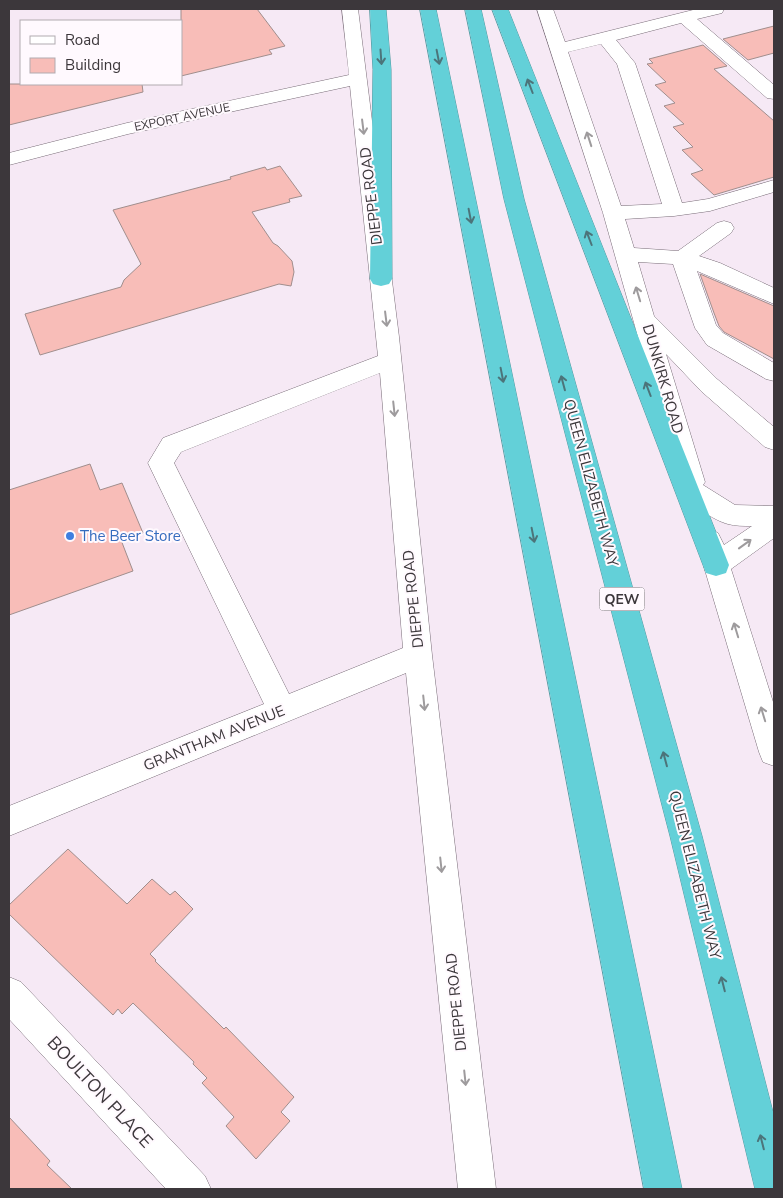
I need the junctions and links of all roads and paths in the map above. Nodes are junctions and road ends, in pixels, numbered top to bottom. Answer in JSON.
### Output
{"nodes":[{"id":1,"x":350,"y":9,"type":"edge"},
{"id":2,"x":378,"y":9,"type":"edge"},
{"id":3,"x":428,"y":9,"type":"edge"},
{"id":4,"x":473,"y":9,"type":"edge"},
{"id":5,"x":500,"y":9,"type":"edge"},
{"id":6,"x":544,"y":9,"type":"edge"},
{"id":7,"x":716,"y":9,"type":"edge"},
{"id":8,"x":684,"y":17,"type":"junction"},
{"id":9,"x":605,"y":37,"type":"junction"},
{"id":10,"x":559,"y":48,"type":"junction"},
{"id":11,"x":357,"y":79,"type":"junction"},
{"id":12,"x":774,"y":94,"type":"edge"},
{"id":13,"x":9,"y":159,"type":"edge"},
{"id":14,"x":774,"y":186,"type":"edge"},
{"id":15,"x":674,"y":210,"type":"junction"},
{"id":16,"x":613,"y":213,"type":"junction"},
{"id":17,"x":724,"y":228,"type":"dead end"},
{"id":18,"x":626,"y":254,"type":"junction"},
{"id":19,"x":682,"y":258,"type":"junction"},
{"id":20,"x":381,"y":279,"type":"junction"},
{"id":21,"x":774,"y":297,"type":"edge"},
{"id":22,"x":646,"y":318,"type":"junction"},
{"id":23,"x":390,"y":360,"type":"junction"},
{"id":24,"x":774,"y":373,"type":"edge"},
{"id":25,"x":774,"y":441,"type":"edge"},
{"id":26,"x":688,"y":483,"type":"junction"},
{"id":27,"x":774,"y":516,"type":"edge"},
{"id":28,"x":774,"y":524,"type":"edge"},
{"id":29,"x":716,"y":565,"type":"junction"},
{"id":30,"x":418,"y":655,"type":"junction"},
{"id":31,"x":763,"y":684,"type":"edge"},
{"id":32,"x":282,"y":710,"type":"junction"},
{"id":33,"x":774,"y":752,"type":"edge"},
{"id":34,"x":9,"y":821,"type":"edge"},
{"id":35,"x":9,"y":994,"type":"edge"},
{"id":36,"x":192,"y":1189,"type":"edge"},
{"id":37,"x":477,"y":1189,"type":"edge"},
{"id":38,"x":663,"y":1189,"type":"edge"},
{"id":39,"x":774,"y":1189,"type":"edge"}],
"edges":[{"from":1,"to":11,"type":"street","name":"DIEPPE ROAD"},
{"from":2,"to":20,"type":"highway","one_way":true},
{"from":3,"to":38,"type":"highway","one_way":true},
{"from":39,"to":4,"type":"highway","name":"QUEEN ELIZABETH WAY","number":"QEW","one_way":true},
{"from":26,"to":5,"type":"highway","one_way":true},
{"from":6,"to":10,"type":"street","name":"DUNKIRK ROAD"},
{"from":7,"to":8,"type":"street"},
{"from":8,"to":9,"type":"street"},
{"from":8,"to":12,"type":"street"},
{"from":9,"to":10,"type":"street"},
{"from":9,"to":15,"type":"street"},
{"from":16,"to":10,"type":"street","name":"DUNKIRK ROAD","one_way":true},
{"from":11,"to":13,"type":"street","name":"EXPORT AVENUE"},
{"from":11,"to":20,"type":"street","name":"DIEPPE ROAD","one_way":true},
{"from":14,"to":15,"type":"street"},
{"from":15,"to":16,"type":"street"},
{"from":16,"to":18,"type":"street","name":"DUNKIRK ROAD"},
{"from":17,"to":19,"type":"street"},
{"from":18,"to":19,"type":"street"},
{"from":22,"to":18,"type":"street","name":"DUNKIRK ROAD","one_way":true},
{"from":19,"to":21,"type":"street"},
{"from":19,"to":24,"type":"street"},
{"from":20,"to":23,"type":"street","name":"DIEPPE ROAD","one_way":true},
{"from":22,"to":25,"type":"street"},
{"from":22,"to":26,"type":"street","name":"DUNKIRK ROAD"},
{"from":23,"to":30,"type":"street","name":"DIEPPE ROAD","one_way":true},
{"from":23,"to":32,"type":"street"},
{"from":26,"to":27,"type":"street"},
{"from":26,"to":29,"type":"street","name":"DUNKIRK ROAD"},
{"from":29,"to":28,"type":"street","one_way":true},
{"from":31,"to":29,"type":"street","name":"DUNKIRK ROAD","one_way":true},
{"from":30,"to":32,"type":"street","name":"GRANTHAM AVENUE"},
{"from":30,"to":37,"type":"street","name":"DIEPPE ROAD","one_way":true},
{"from":33,"to":31,"type":"street","name":"DUNKIRK ROAD","one_way":true},
{"from":32,"to":34,"type":"street","name":"GRANTHAM AVENUE"},
{"from":35,"to":36,"type":"street","name":"BOULTON PLACE"}]}
